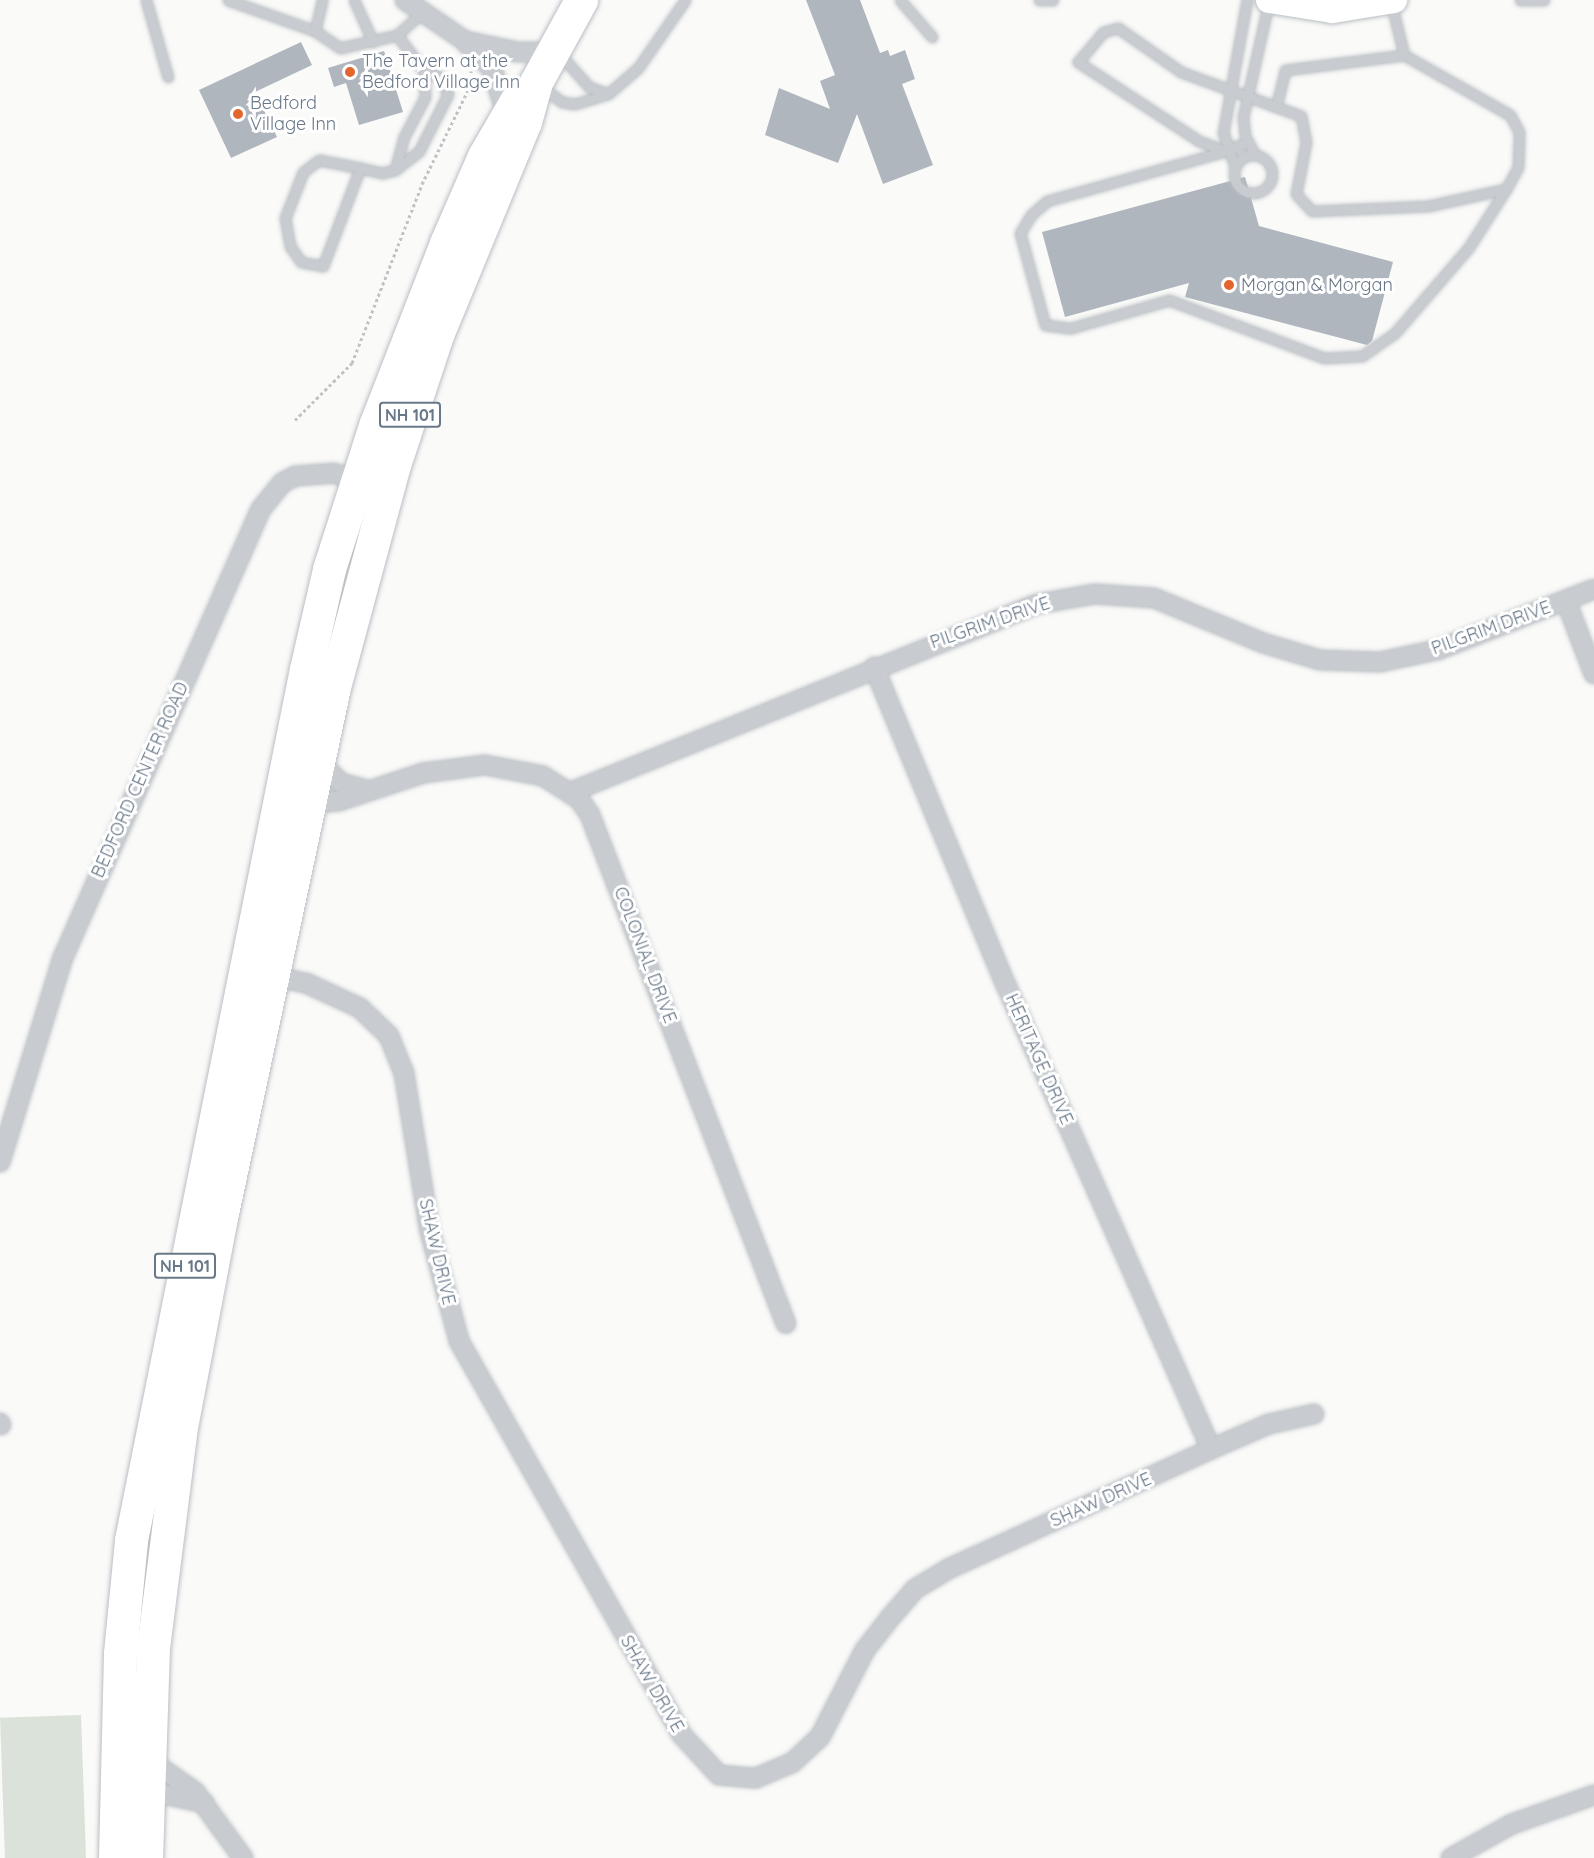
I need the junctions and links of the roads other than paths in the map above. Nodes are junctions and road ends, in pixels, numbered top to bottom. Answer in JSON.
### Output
{"nodes":[{"id":1,"x":146,"y":0,"type":"edge"},
{"id":2,"x":228,"y":0,"type":"edge"},
{"id":3,"x":322,"y":0,"type":"edge"},
{"id":4,"x":354,"y":0,"type":"edge"},
{"id":5,"x":405,"y":0,"type":"edge"},
{"id":6,"x":581,"y":0,"type":"edge"},
{"id":7,"x":685,"y":0,"type":"edge"},
{"id":8,"x":900,"y":0,"type":"edge"},
{"id":9,"x":1039,"y":0,"type":"edge"},
{"id":10,"x":1053,"y":0,"type":"edge"},
{"id":11,"x":1247,"y":0,"type":"edge"},
{"id":12,"x":1269,"y":0,"type":"edge"},
{"id":13,"x":1520,"y":0,"type":"edge"},
{"id":14,"x":1544,"y":0,"type":"edge"},
{"id":15,"x":1392,"y":1,"type":"edge"},
{"id":16,"x":420,"y":14,"type":"junction"},
{"id":17,"x":315,"y":31,"type":"junction"},
{"id":18,"x":397,"y":35,"type":"junction"},
{"id":19,"x":932,"y":38,"type":"dead end"},
{"id":20,"x":463,"y":40,"type":"junction"},
{"id":21,"x":373,"y":42,"type":"junction"},
{"id":22,"x":554,"y":50,"type":"junction"},
{"id":23,"x":1404,"y":55,"type":"junction"},
{"id":24,"x":424,"y":71,"type":"junction"},
{"id":25,"x":168,"y":77,"type":"dead end"},
{"id":26,"x":536,"y":82,"type":"junction"},
{"id":27,"x":1230,"y":91,"type":"junction"},
{"id":28,"x":608,"y":94,"type":"junction"},
{"id":29,"x":1246,"y":97,"type":"junction"},
{"id":30,"x":1276,"y":107,"type":"junction"},
{"id":31,"x":506,"y":112,"type":"junction"},
{"id":32,"x":1247,"y":142,"type":"junction"},
{"id":33,"x":1226,"y":151,"type":"junction"},
{"id":34,"x":1255,"y":155,"type":"junction"},
{"id":35,"x":1235,"y":167,"type":"junction"},
{"id":36,"x":360,"y":168,"type":"junction"},
{"id":37,"x":395,"y":170,"type":"junction"},
{"id":38,"x":1506,"y":189,"type":"junction"},
{"id":39,"x":356,"y":480,"type":"junction"},
{"id":40,"x":1594,"y":589,"type":"edge"},
{"id":41,"x":1566,"y":601,"type":"junction"},
{"id":42,"x":874,"y":667,"type":"junction"},
{"id":43,"x":1594,"y":674,"type":"edge"},
{"id":44,"x":303,"y":756,"type":"junction"},
{"id":45,"x":364,"y":789,"type":"junction"},
{"id":46,"x":571,"y":792,"type":"junction"},
{"id":47,"x":308,"y":804,"type":"junction"},
{"id":48,"x":272,"y":976,"type":"junction"},
{"id":49,"x":0,"y":1162,"type":"edge"},
{"id":50,"x":786,"y":1324,"type":"dead end"},
{"id":51,"x":1314,"y":1414,"type":"dead end"},
{"id":52,"x":1211,"y":1449,"type":"junction"},
{"id":53,"x":148,"y":1745,"type":"junction"},
{"id":54,"x":115,"y":1783,"type":"junction"},
{"id":55,"x":147,"y":1791,"type":"junction"},
{"id":56,"x":1594,"y":1795,"type":"edge"},
{"id":57,"x":204,"y":1803,"type":"junction"},
{"id":58,"x":115,"y":1858,"type":"edge"},
{"id":59,"x":146,"y":1858,"type":"edge"},
{"id":60,"x":243,"y":1858,"type":"edge"},
{"id":61,"x":1451,"y":1858,"type":"edge"}],
"edges":[{"from":1,"to":25,"type":"lane"},
{"from":2,"to":17,"type":"lane"},
{"from":3,"to":17,"type":"lane"},
{"from":4,"to":21,"type":"lane"},
{"from":5,"to":16,"type":"street"},
{"from":6,"to":22,"type":"highway","number":"NH 101"},
{"from":7,"to":28,"type":"lane"},
{"from":8,"to":19,"type":"lane"},
{"from":9,"to":10,"type":"lane"},
{"from":11,"to":27,"type":"lane"},
{"from":12,"to":15,"type":"street"},
{"from":12,"to":29,"type":"lane"},
{"from":13,"to":14,"type":"lane"},
{"from":15,"to":23,"type":"lane"},
{"from":16,"to":18,"type":"lane"},
{"from":16,"to":20,"type":"street"},
{"from":17,"to":21,"type":"lane"},
{"from":18,"to":21,"type":"lane"},
{"from":18,"to":24,"type":"lane"},
{"from":20,"to":22,"type":"street"},
{"from":20,"to":31,"type":"street"},
{"from":22,"to":26,"type":"highway","number":"NH 101"},
{"from":22,"to":28,"type":"lane"},
{"from":23,"to":30,"type":"lane"},
{"from":23,"to":38,"type":"lane"},
{"from":24,"to":37,"type":"lane"},
{"from":24,"to":37,"type":"lane"},
{"from":26,"to":28,"type":"lane"},
{"from":26,"to":31,"type":"highway","number":"NH 101"},
{"from":26,"to":44,"type":"highway","number":"NH 101"},
{"from":27,"to":29,"type":"lane"},
{"from":27,"to":33,"type":"lane"},
{"from":27,"to":33,"type":"lane"},
{"from":29,"to":30,"type":"lane"},
{"from":29,"to":32,"type":"lane"},
{"from":30,"to":38,"type":"lane"},
{"from":31,"to":39,"type":"highway","number":"NH 101"},
{"from":32,"to":33,"type":"lane"},
{"from":32,"to":34,"type":"lane"},
{"from":33,"to":35,"type":"lane"},
{"from":33,"to":38,"type":"lane"},
{"from":34,"to":35,"type":"lane"},
{"from":34,"to":35,"type":"lane"},
{"from":36,"to":36,"type":"lane"},
{"from":36,"to":37,"type":"lane"},
{"from":39,"to":44,"type":"highway","number":"NH 101"},
{"from":39,"to":49,"type":"street","name":"BEDFORD CENTER ROAD"},
{"from":40,"to":41,"type":"street","name":"PILGRIM DRIVE"},
{"from":41,"to":42,"type":"street","name":"PILGRIM DRIVE"},
{"from":41,"to":43,"type":"street"},
{"from":42,"to":46,"type":"street","name":"PILGRIM DRIVE"},
{"from":42,"to":52,"type":"street","name":"HERITAGE DRIVE"},
{"from":44,"to":45,"type":"street"},
{"from":44,"to":47,"type":"highway","number":"NH 101"},
{"from":44,"to":54,"type":"highway","number":"NH 101"},
{"from":45,"to":46,"type":"street","name":"COLONIAL DRIVE"},
{"from":45,"to":47,"type":"street","name":"COLONIAL DRIVE"},
{"from":46,"to":50,"type":"street","name":"COLONIAL DRIVE"},
{"from":47,"to":48,"type":"highway","number":"NH 101"},
{"from":48,"to":52,"type":"street","name":"SHAW DRIVE"},
{"from":48,"to":53,"type":"highway","number":"NH 101"},
{"from":51,"to":52,"type":"street","name":"SHAW DRIVE"},
{"from":53,"to":55,"type":"highway","number":"NH 101"},
{"from":53,"to":57,"type":"street"},
{"from":54,"to":55,"type":"street"},
{"from":54,"to":58,"type":"highway","number":"NH 101"},
{"from":55,"to":57,"type":"street"},
{"from":55,"to":59,"type":"highway","number":"NH 101"},
{"from":56,"to":61,"type":"street"},
{"from":57,"to":60,"type":"street"}]}
